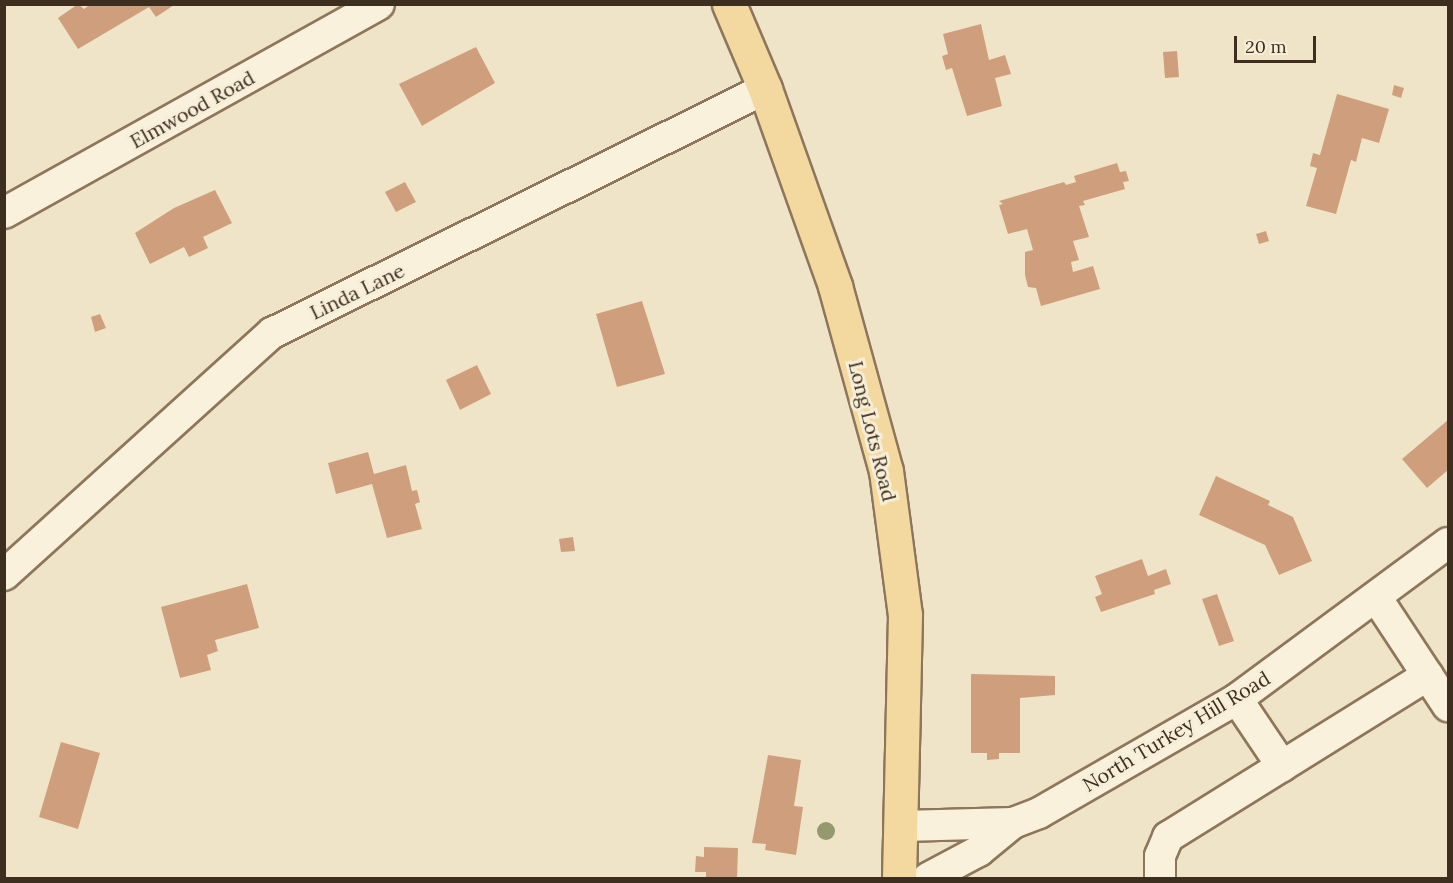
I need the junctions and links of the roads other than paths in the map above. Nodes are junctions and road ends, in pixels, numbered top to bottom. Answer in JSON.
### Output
{"nodes":[{"id":1,"x":379,"y":4,"type":"edge"},
{"id":2,"x":729,"y":4,"type":"edge"},
{"id":3,"x":765,"y":89,"type":"junction"},
{"id":4,"x":4,"y":213,"type":"edge"},
{"id":5,"x":1449,"y":543,"type":"edge"},
{"id":6,"x":4,"y":575,"type":"edge"},
{"id":7,"x":1376,"y":597,"type":"junction"},
{"id":8,"x":1428,"y":675,"type":"junction"},
{"id":9,"x":1237,"y":699,"type":"junction"},
{"id":10,"x":1449,"y":706,"type":"edge"},
{"id":11,"x":1282,"y":766,"type":"junction"},
{"id":12,"x":1013,"y":823,"type":"junction"},
{"id":13,"x":903,"y":826,"type":"junction"},
{"id":14,"x":899,"y":879,"type":"edge"},
{"id":15,"x":928,"y":879,"type":"edge"},
{"id":16,"x":1160,"y":879,"type":"edge"}],
"edges":[{"from":1,"to":4,"type":"street","name":"Elmwood Road"},
{"from":2,"to":3,"type":"main road","name":"Long Lots Road"},
{"from":3,"to":6,"type":"street","name":"Linda Lane"},
{"from":3,"to":13,"type":"main road","name":"Long Lots Road"},
{"from":5,"to":7,"type":"street","name":"North Turkey Hill Road"},
{"from":7,"to":8,"type":"street"},
{"from":7,"to":9,"type":"street","name":"North Turkey Hill Road"},
{"from":8,"to":10,"type":"street"},
{"from":8,"to":11,"type":"street"},
{"from":9,"to":11,"type":"street"},
{"from":9,"to":12,"type":"street","name":"North Turkey Hill Road"},
{"from":11,"to":16,"type":"street"},
{"from":12,"to":13,"type":"street","name":"North Turkey Hill Road"},
{"from":12,"to":15,"type":"street","name":"North Turkey Hill Road"},
{"from":13,"to":14,"type":"main road","name":"Long Lots Road"}]}
